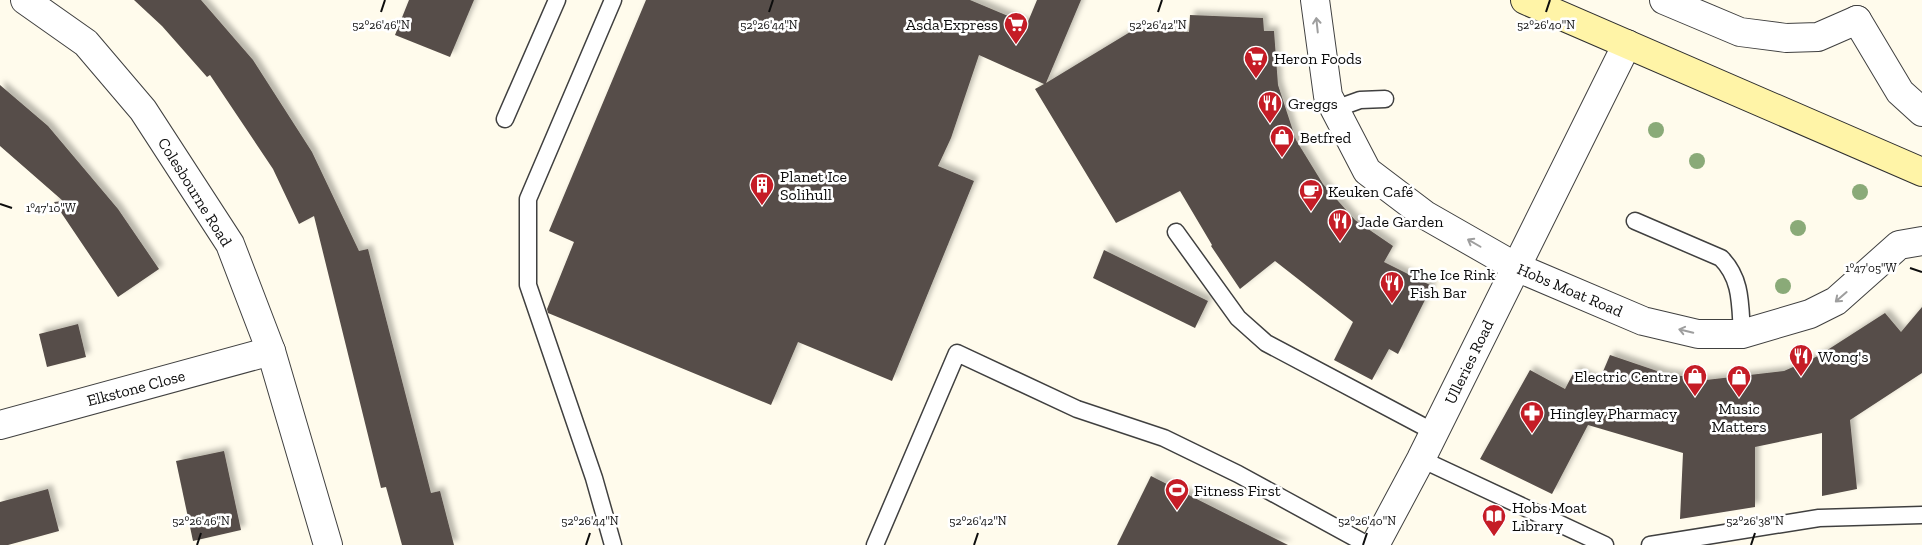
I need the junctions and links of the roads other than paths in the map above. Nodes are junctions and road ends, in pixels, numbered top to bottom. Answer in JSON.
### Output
{"nodes":[{"id":1,"x":25,"y":0,"type":"edge"},
{"id":2,"x":557,"y":0,"type":"edge"},
{"id":3,"x":613,"y":0,"type":"edge"},
{"id":4,"x":1315,"y":0,"type":"edge"},
{"id":5,"x":1525,"y":0,"type":"edge"},
{"id":6,"x":1664,"y":0,"type":"edge"},
{"id":7,"x":1863,"y":10,"type":"edge"},
{"id":8,"x":1627,"y":44,"type":"junction"},
{"id":9,"x":1385,"y":99,"type":"dead end"},
{"id":10,"x":1335,"y":109,"type":"junction"},
{"id":11,"x":1922,"y":112,"type":"edge"},
{"id":12,"x":506,"y":119,"type":"dead end"},
{"id":13,"x":1922,"y":172,"type":"edge"},
{"id":14,"x":1636,"y":221,"type":"dead end"},
{"id":15,"x":1176,"y":232,"type":"dead end"},
{"id":16,"x":1922,"y":242,"type":"edge"},
{"id":17,"x":1516,"y":267,"type":"junction"},
{"id":18,"x":1742,"y":334,"type":"junction"},
{"id":19,"x":271,"y":351,"type":"junction"},
{"id":20,"x":0,"y":424,"type":"edge"},
{"id":21,"x":1434,"y":432,"type":"junction"},
{"id":22,"x":1421,"y":458,"type":"junction"},
{"id":23,"x":1922,"y":515,"type":"edge"},
{"id":24,"x":328,"y":545,"type":"edge"},
{"id":25,"x":613,"y":545,"type":"edge"},
{"id":26,"x":875,"y":545,"type":"edge"},
{"id":27,"x":1368,"y":545,"type":"edge"},
{"id":28,"x":1375,"y":545,"type":"edge"},
{"id":29,"x":1605,"y":545,"type":"edge"},
{"id":30,"x":1650,"y":545,"type":"edge"}],
"edges":[{"from":1,"to":19,"type":"street","name":"Colesbourne Road"},
{"from":2,"to":12,"type":"lane"},
{"from":3,"to":25,"type":"lane"},
{"from":10,"to":4,"type":"street","name":"Hobs Moat Road","one_way":true},
{"from":5,"to":8,"type":"main road"},
{"from":6,"to":7,"type":"street"},
{"from":7,"to":11,"type":"street"},
{"from":8,"to":13,"type":"main road"},
{"from":8,"to":17,"type":"street","name":"Ulleries Road"},
{"from":9,"to":10,"type":"lane"},
{"from":17,"to":10,"type":"street","name":"Hobs Moat Road","one_way":true},
{"from":14,"to":18,"type":"lane"},
{"from":15,"to":21,"type":"lane"},
{"from":16,"to":18,"type":"street","name":"Hobs Moat Road","one_way":true},
{"from":18,"to":17,"type":"street","name":"Hobs Moat Road","one_way":true},
{"from":17,"to":21,"type":"street","name":"Ulleries Road"},
{"from":19,"to":20,"type":"street","name":"Elkstone Close"},
{"from":19,"to":24,"type":"street","name":"Colesbourne Road"},
{"from":21,"to":22,"type":"street","name":"Ulleries Road"},
{"from":22,"to":28,"type":"street","name":"Ulleries Road"},
{"from":22,"to":29,"type":"lane"},
{"from":23,"to":30,"type":"lane"},
{"from":26,"to":27,"type":"lane"}]}
